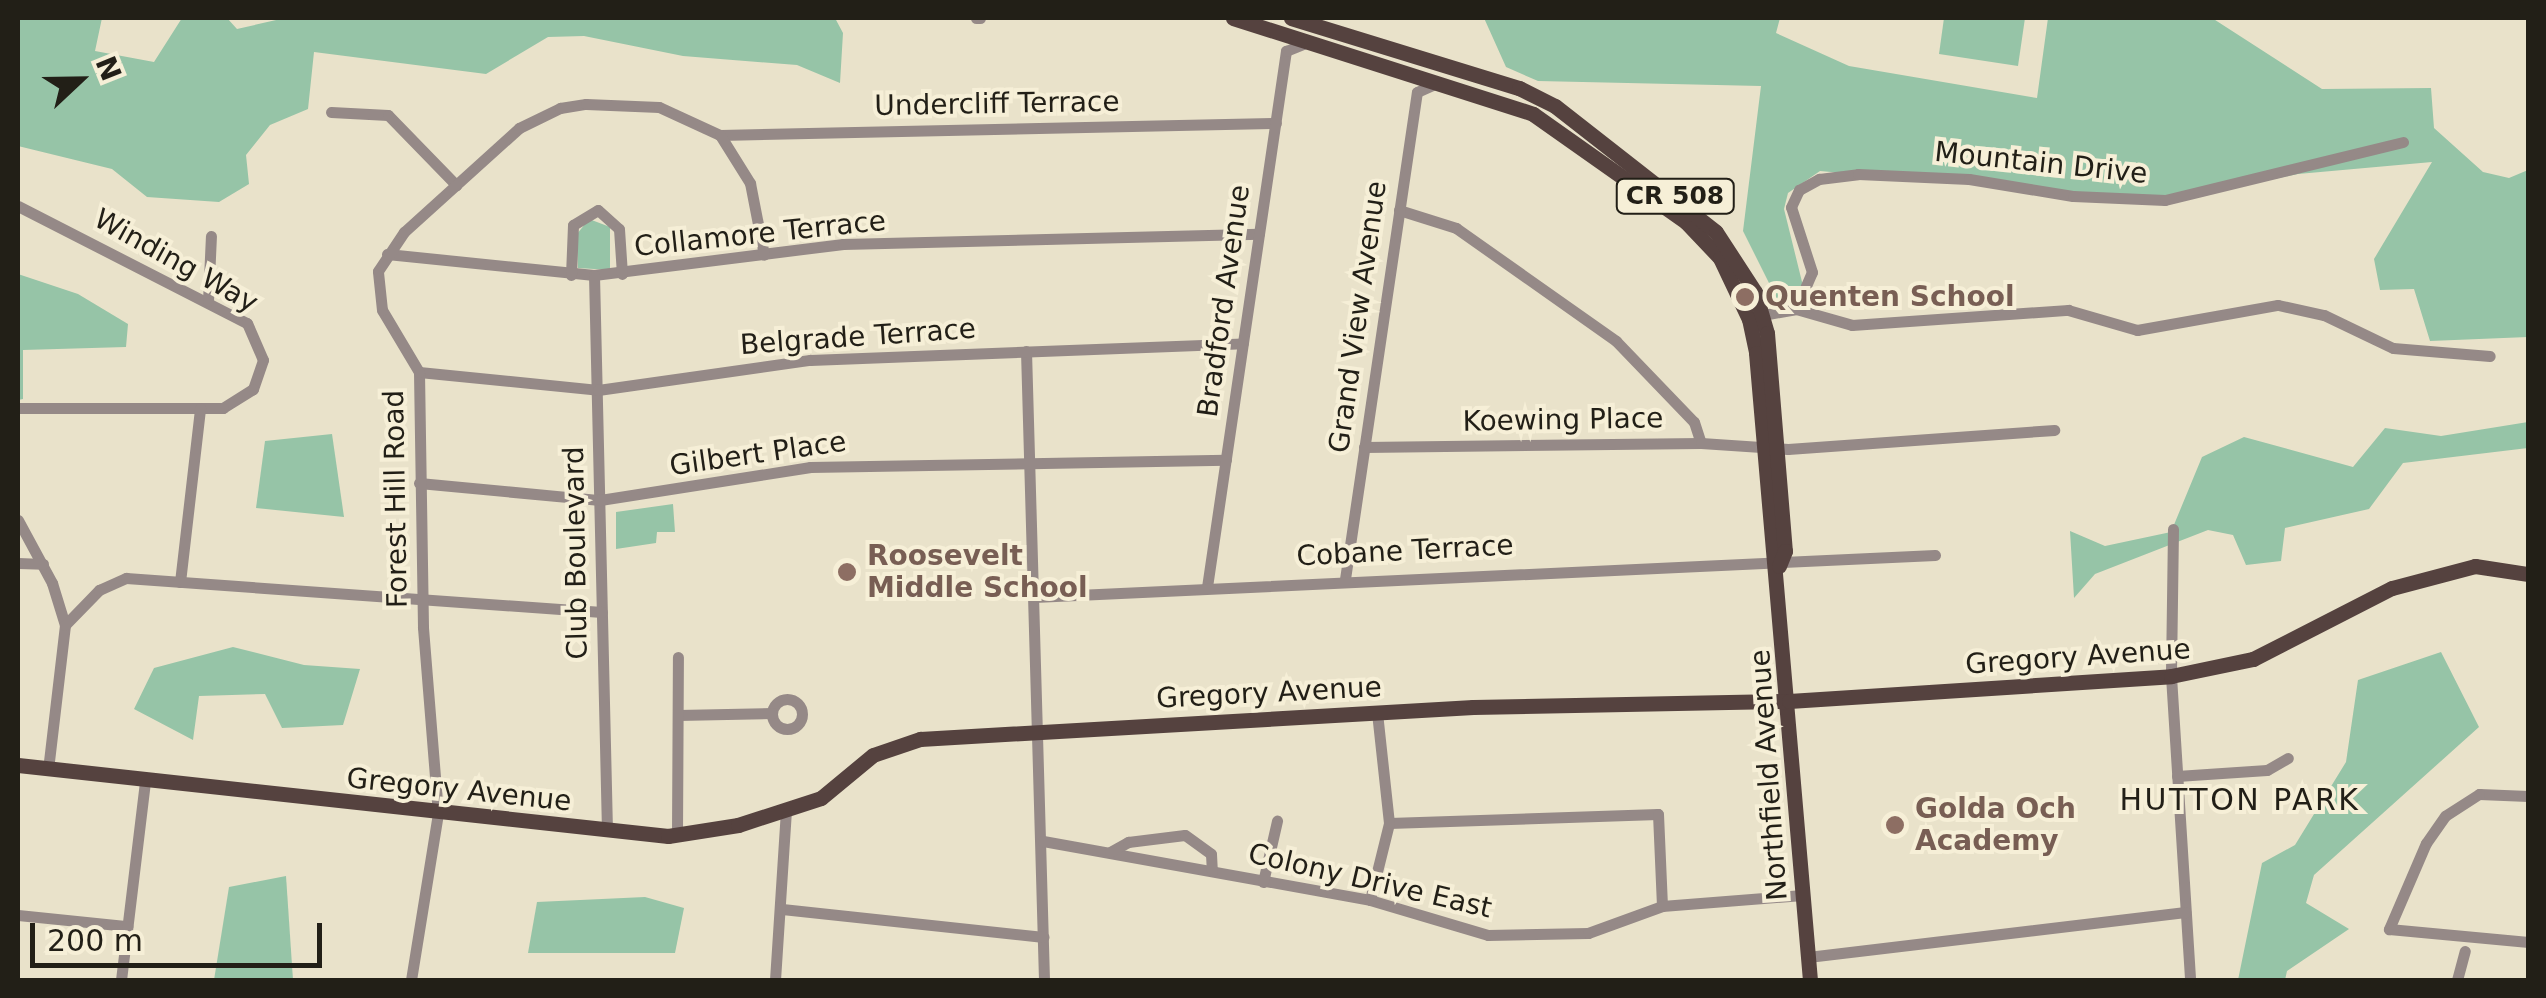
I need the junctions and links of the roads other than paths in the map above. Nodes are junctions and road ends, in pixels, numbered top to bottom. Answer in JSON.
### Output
{"nodes":[{"id":1,"x":1233,"y":18,"type":"edge"},
{"id":2,"x":1291,"y":23,"type":"edge"},
{"id":3,"x":1313,"y":41,"type":"junction"},
{"id":4,"x":1420,"y":66,"type":"junction"},
{"id":5,"x":1443,"y":81,"type":"junction"},
{"id":6,"x":331,"y":112,"type":"dead end"},
{"id":7,"x":1276,"y":122,"type":"junction"},
{"id":8,"x":720,"y":134,"type":"junction"},
{"id":9,"x":2404,"y":142,"type":"dead end"},
{"id":10,"x":456,"y":185,"type":"junction"},
{"id":11,"x":18,"y":206,"type":"edge"},
{"id":12,"x":1398,"y":210,"type":"junction"},
{"id":13,"x":1259,"y":234,"type":"junction"},
{"id":14,"x":212,"y":236,"type":"dead end"},
{"id":15,"x":387,"y":254,"type":"junction"},
{"id":16,"x":764,"y":255,"type":"junction"},
{"id":17,"x":622,"y":274,"type":"junction"},
{"id":18,"x":571,"y":275,"type":"junction"},
{"id":19,"x":594,"y":275,"type":"junction"},
{"id":20,"x":208,"y":301,"type":"junction"},
{"id":21,"x":1796,"y":308,"type":"junction"},
{"id":22,"x":1756,"y":317,"type":"junction"},
{"id":23,"x":1243,"y":343,"type":"junction"},
{"id":24,"x":1026,"y":351,"type":"junction"},
{"id":25,"x":2490,"y":356,"type":"dead end"},
{"id":26,"x":419,"y":372,"type":"junction"},
{"id":27,"x":598,"y":390,"type":"junction"},
{"id":28,"x":18,"y":408,"type":"edge"},
{"id":29,"x":200,"y":408,"type":"junction"},
{"id":30,"x":2054,"y":430,"type":"dead end"},
{"id":31,"x":1701,"y":443,"type":"junction"},
{"id":32,"x":1770,"y":446,"type":"junction"},
{"id":33,"x":1364,"y":447,"type":"junction"},
{"id":34,"x":1226,"y":460,"type":"junction"},
{"id":35,"x":1030,"y":462,"type":"junction"},
{"id":36,"x":420,"y":483,"type":"junction"},
{"id":37,"x":600,"y":500,"type":"junction"},
{"id":38,"x":18,"y":520,"type":"edge"},
{"id":39,"x":2173,"y":529,"type":"dead end"},
{"id":40,"x":1935,"y":555,"type":"dead end"},
{"id":41,"x":18,"y":563,"type":"edge"},
{"id":42,"x":43,"y":564,"type":"junction"},
{"id":43,"x":1779,"y":566,"type":"junction"},
{"id":44,"x":2528,"y":574,"type":"edge"},
{"id":45,"x":1345,"y":579,"type":"junction"},
{"id":46,"x":180,"y":582,"type":"junction"},
{"id":47,"x":1207,"y":587,"type":"junction"},
{"id":48,"x":1034,"y":597,"type":"junction"},
{"id":49,"x":422,"y":598,"type":"junction"},
{"id":50,"x":602,"y":612,"type":"junction"},
{"id":51,"x":65,"y":626,"type":"junction"},
{"id":52,"x":678,"y":658,"type":"dead end"},
{"id":53,"x":2171,"y":676,"type":"junction"},
{"id":54,"x":1789,"y":701,"type":"junction"},
{"id":55,"x":772,"y":712,"type":"dead end"},
{"id":56,"x":1377,"y":712,"type":"junction"},
{"id":57,"x":678,"y":715,"type":"junction"},
{"id":58,"x":1038,"y":731,"type":"junction"},
{"id":59,"x":2288,"y":758,"type":"dead end"},
{"id":60,"x":18,"y":765,"type":"edge"},
{"id":61,"x":48,"y":769,"type":"junction"},
{"id":62,"x":2177,"y":776,"type":"junction"},
{"id":63,"x":145,"y":781,"type":"junction"},
{"id":64,"x":2528,"y":796,"type":"edge"},
{"id":65,"x":786,"y":810,"type":"junction"},
{"id":66,"x":438,"y":814,"type":"junction"},
{"id":67,"x":1277,"y":821,"type":"dead end"},
{"id":68,"x":1389,"y":824,"type":"junction"},
{"id":69,"x":606,"y":830,"type":"junction"},
{"id":70,"x":677,"y":834,"type":"junction"},
{"id":71,"x":1043,"y":840,"type":"junction"},
{"id":72,"x":1110,"y":852,"type":"junction"},
{"id":73,"x":1212,"y":871,"type":"junction"},
{"id":74,"x":1263,"y":882,"type":"junction"},
{"id":75,"x":1803,"y":895,"type":"junction"},
{"id":76,"x":1370,"y":900,"type":"junction"},
{"id":77,"x":1662,"y":906,"type":"junction"},
{"id":78,"x":782,"y":910,"type":"junction"},
{"id":79,"x":2186,"y":912,"type":"junction"},
{"id":80,"x":18,"y":915,"type":"edge"},
{"id":81,"x":128,"y":926,"type":"junction"},
{"id":82,"x":1044,"y":937,"type":"junction"},
{"id":83,"x":2528,"y":942,"type":"edge"},
{"id":84,"x":2465,"y":950,"type":"dead end"},
{"id":85,"x":1808,"y":958,"type":"junction"},
{"id":86,"x":121,"y":980,"type":"edge"},
{"id":87,"x":411,"y":980,"type":"edge"},
{"id":88,"x":774,"y":980,"type":"edge"},
{"id":89,"x":1044,"y":980,"type":"edge"},
{"id":90,"x":1810,"y":980,"type":"edge"},
{"id":91,"x":2190,"y":980,"type":"edge"},
{"id":92,"x":2457,"y":980,"type":"edge"}],
"edges":[{"from":1,"to":2,"type":"main road","name":"Northfield Avenue","number":"CR 508"},
{"from":2,"to":3,"type":"main road","name":"Northfield Avenue","number":"CR 508"},
{"from":2,"to":4,"type":"main road","name":"Northfield Avenue","number":"CR 508"},
{"from":3,"to":4,"type":"main road","name":"Northfield Avenue","number":"CR 508"},
{"from":3,"to":7,"type":"street","name":"Bradford Avenue"},
{"from":4,"to":5,"type":"main road","name":"Northfield Avenue","number":"CR 508"},
{"from":4,"to":22,"type":"main road","name":"Northfield Avenue","number":"CR 508"},
{"from":5,"to":12,"type":"street","name":"Grand View Avenue"},
{"from":5,"to":22,"type":"main road","name":"Northfield Avenue","number":"CR 508"},
{"from":6,"to":10,"type":"street"},
{"from":7,"to":8,"type":"street","name":"Undercliff Terrace"},
{"from":7,"to":13,"type":"street","name":"Bradford Avenue"},
{"from":8,"to":10,"type":"street"},
{"from":8,"to":16,"type":"street"},
{"from":9,"to":21,"type":"street","name":"Mountain Drive"},
{"from":10,"to":15,"type":"street"},
{"from":11,"to":20,"type":"street","name":"Winding Way"},
{"from":12,"to":31,"type":"street"},
{"from":12,"to":33,"type":"street","name":"Grand View Avenue"},
{"from":13,"to":16,"type":"street","name":"Collamore Terrace"},
{"from":13,"to":23,"type":"street","name":"Bradford Avenue"},
{"from":14,"to":20,"type":"street"},
{"from":15,"to":18,"type":"street","name":"Collamore Terrace"},
{"from":15,"to":26,"type":"street","name":"Forest Hill Road"},
{"from":16,"to":17,"type":"street","name":"Collamore Terrace"},
{"from":17,"to":18,"type":"street"},
{"from":17,"to":19,"type":"street","name":"Collamore Terrace"},
{"from":18,"to":19,"type":"street","name":"Collamore Terrace"},
{"from":19,"to":27,"type":"street","name":"Club Boulevard"},
{"from":20,"to":29,"type":"street","name":"Winding Way"},
{"from":21,"to":22,"type":"street"},
{"from":21,"to":25,"type":"street"},
{"from":22,"to":32,"type":"main road","name":"Northfield Avenue","number":"CR 508"},
{"from":23,"to":24,"type":"street","name":"Belgrade Terrace"},
{"from":23,"to":34,"type":"street","name":"Bradford Avenue"},
{"from":24,"to":27,"type":"street","name":"Belgrade Terrace"},
{"from":24,"to":35,"type":"street"},
{"from":26,"to":27,"type":"street","name":"Belgrade Terrace"},
{"from":26,"to":36,"type":"street","name":"Forest Hill Road"},
{"from":27,"to":37,"type":"street","name":"Club Boulevard"},
{"from":28,"to":29,"type":"street","name":"Winding Way"},
{"from":29,"to":46,"type":"street"},
{"from":30,"to":32,"type":"street","name":"Koewing Place"},
{"from":31,"to":32,"type":"street","name":"Koewing Place"},
{"from":31,"to":33,"type":"street","name":"Koewing Place"},
{"from":32,"to":43,"type":"main road","name":"Northfield Avenue","number":"CR 508"},
{"from":33,"to":45,"type":"street","name":"Grand View Avenue"},
{"from":34,"to":35,"type":"street","name":"Gilbert Place"},
{"from":34,"to":47,"type":"street","name":"Bradford Avenue"},
{"from":35,"to":37,"type":"street","name":"Gilbert Place"},
{"from":35,"to":48,"type":"street"},
{"from":36,"to":37,"type":"street","name":"Gilbert Place"},
{"from":36,"to":49,"type":"street","name":"Forest Hill Road"},
{"from":37,"to":50,"type":"street","name":"Club Boulevard"},
{"from":38,"to":42,"type":"street"},
{"from":39,"to":53,"type":"street"},
{"from":40,"to":43,"type":"street","name":"Cobane Terrace"},
{"from":41,"to":42,"type":"street"},
{"from":42,"to":51,"type":"street"},
{"from":43,"to":45,"type":"street","name":"Cobane Terrace"},
{"from":43,"to":54,"type":"main road","name":"Northfield Avenue","number":"CR 508"},
{"from":44,"to":53,"type":"main road","name":"Gregory Avenue"},
{"from":45,"to":47,"type":"street","name":"Cobane Terrace"},
{"from":46,"to":49,"type":"street"},
{"from":46,"to":51,"type":"street"},
{"from":47,"to":48,"type":"street","name":"Cobane Terrace"},
{"from":48,"to":58,"type":"street"},
{"from":49,"to":50,"type":"street"},
{"from":49,"to":66,"type":"street","name":"Forest Hill Road"},
{"from":50,"to":69,"type":"street","name":"Club Boulevard"},
{"from":51,"to":61,"type":"street"},
{"from":52,"to":57,"type":"street"},
{"from":53,"to":54,"type":"main road","name":"Gregory Avenue"},
{"from":53,"to":62,"type":"street"},
{"from":54,"to":56,"type":"main road","name":"Gregory Avenue"},
{"from":54,"to":75,"type":"main road","name":"Northfield Avenue","number":"CR 508"},
{"from":55,"to":57,"type":"street"},
{"from":56,"to":58,"type":"main road","name":"Gregory Avenue"},
{"from":56,"to":68,"type":"street"},
{"from":57,"to":70,"type":"street"},
{"from":58,"to":65,"type":"main road","name":"Gregory Avenue"},
{"from":58,"to":71,"type":"street"},
{"from":59,"to":62,"type":"street"},
{"from":60,"to":61,"type":"main road","name":"Gregory Avenue"},
{"from":61,"to":63,"type":"main road","name":"Gregory Avenue"},
{"from":62,"to":79,"type":"street"},
{"from":63,"to":66,"type":"main road","name":"Gregory Avenue"},
{"from":63,"to":81,"type":"street"},
{"from":64,"to":83,"type":"street"},
{"from":65,"to":70,"type":"main road","name":"Gregory Avenue"},
{"from":65,"to":78,"type":"street"},
{"from":66,"to":69,"type":"main road","name":"Gregory Avenue"},
{"from":66,"to":87,"type":"street","name":"Forest Hill Road"},
{"from":67,"to":74,"type":"street"},
{"from":68,"to":76,"type":"street"},
{"from":68,"to":77,"type":"street"},
{"from":69,"to":70,"type":"main road","name":"Gregory Avenue"},
{"from":71,"to":72,"type":"street","name":"Colony Drive East"},
{"from":71,"to":82,"type":"street"},
{"from":72,"to":73,"type":"street","name":"Colony Drive East"},
{"from":72,"to":73,"type":"street"},
{"from":73,"to":74,"type":"street","name":"Colony Drive East"},
{"from":74,"to":76,"type":"street","name":"Colony Drive East"},
{"from":75,"to":77,"type":"street","name":"Colony Drive East"},
{"from":75,"to":85,"type":"main road","name":"Northfield Avenue","number":"CR 508"},
{"from":76,"to":77,"type":"street","name":"Colony Drive East"},
{"from":78,"to":82,"type":"street"},
{"from":78,"to":88,"type":"street"},
{"from":79,"to":85,"type":"street"},
{"from":79,"to":91,"type":"street"},
{"from":80,"to":81,"type":"street"},
{"from":81,"to":86,"type":"street"},
{"from":82,"to":89,"type":"street"},
{"from":84,"to":92,"type":"street"},
{"from":85,"to":90,"type":"main road","name":"Northfield Avenue","number":"CR 508"}]}
